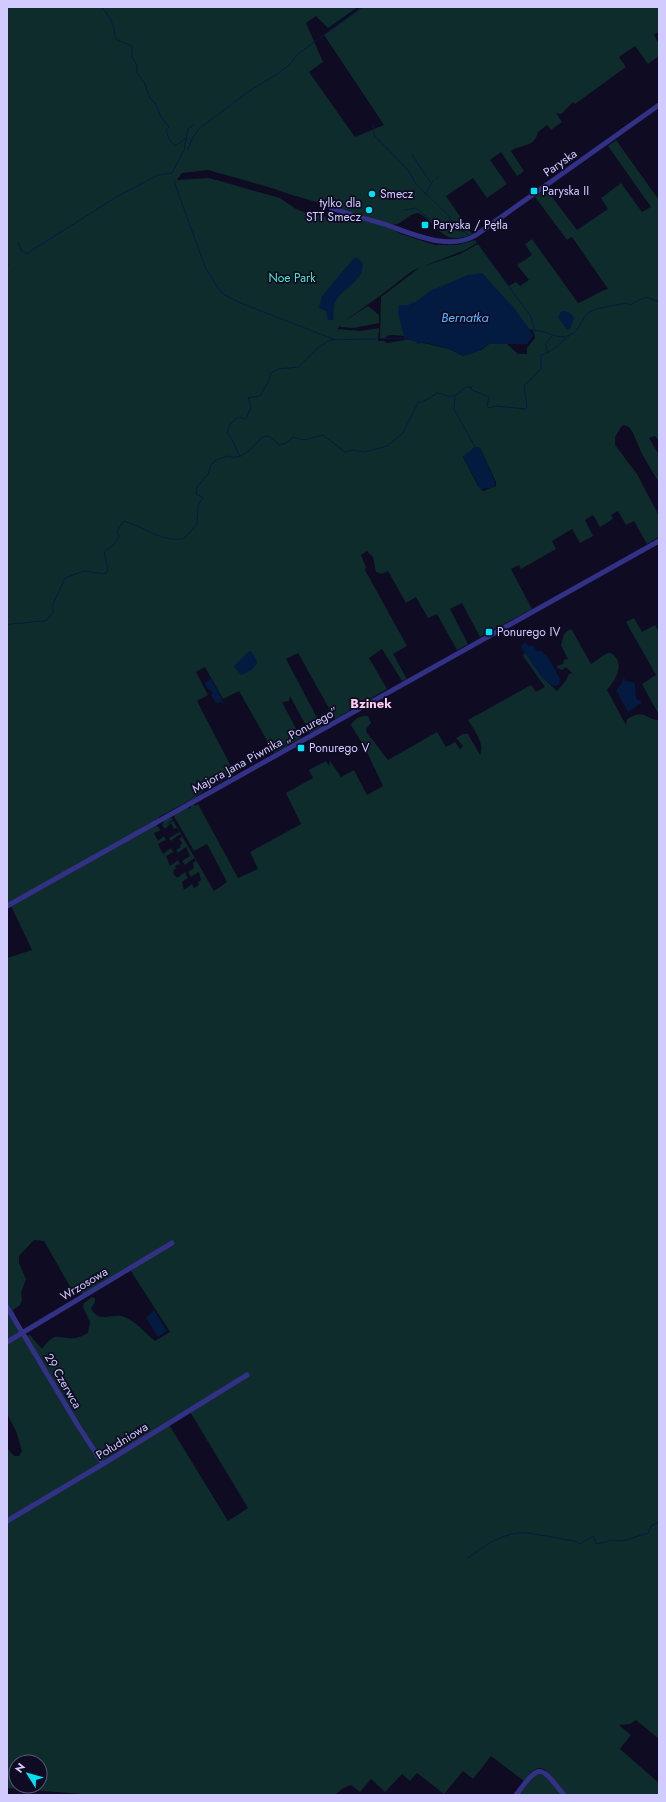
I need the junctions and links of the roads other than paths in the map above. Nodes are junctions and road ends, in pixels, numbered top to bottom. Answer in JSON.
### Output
{"nodes":[{"id":1,"x":659,"y":105,"type":"edge"},
{"id":2,"x":331,"y":208,"type":"dead end"},
{"id":3,"x":659,"y":541,"type":"edge"},
{"id":4,"x":7,"y":906,"type":"edge"},
{"id":5,"x":172,"y":1243,"type":"dead end"},
{"id":6,"x":7,"y":1307,"type":"edge"},
{"id":7,"x":23,"y":1333,"type":"junction"},
{"id":8,"x":7,"y":1342,"type":"edge"},
{"id":9,"x":247,"y":1375,"type":"dead end"},
{"id":10,"x":103,"y":1464,"type":"junction"},
{"id":11,"x":7,"y":1521,"type":"edge"},
{"id":12,"x":516,"y":1795,"type":"edge"},
{"id":13,"x":564,"y":1795,"type":"edge"}],
"edges":[{"from":1,"to":2,"type":"street","name":"Paryska"},
{"from":3,"to":4,"type":"street","name":"Majora Jana Piwnika „Ponurego”"},
{"from":5,"to":7,"type":"street","name":"Wrzosowa"},
{"from":6,"to":7,"type":"street","name":"29 Czerwca"},
{"from":7,"to":8,"type":"street","name":"Wrzosowa"},
{"from":7,"to":10,"type":"street","name":"29 Czerwca"},
{"from":9,"to":10,"type":"street","name":"Południowa"},
{"from":10,"to":11,"type":"street","name":"Południowa"},
{"from":12,"to":13,"type":"street"}]}
